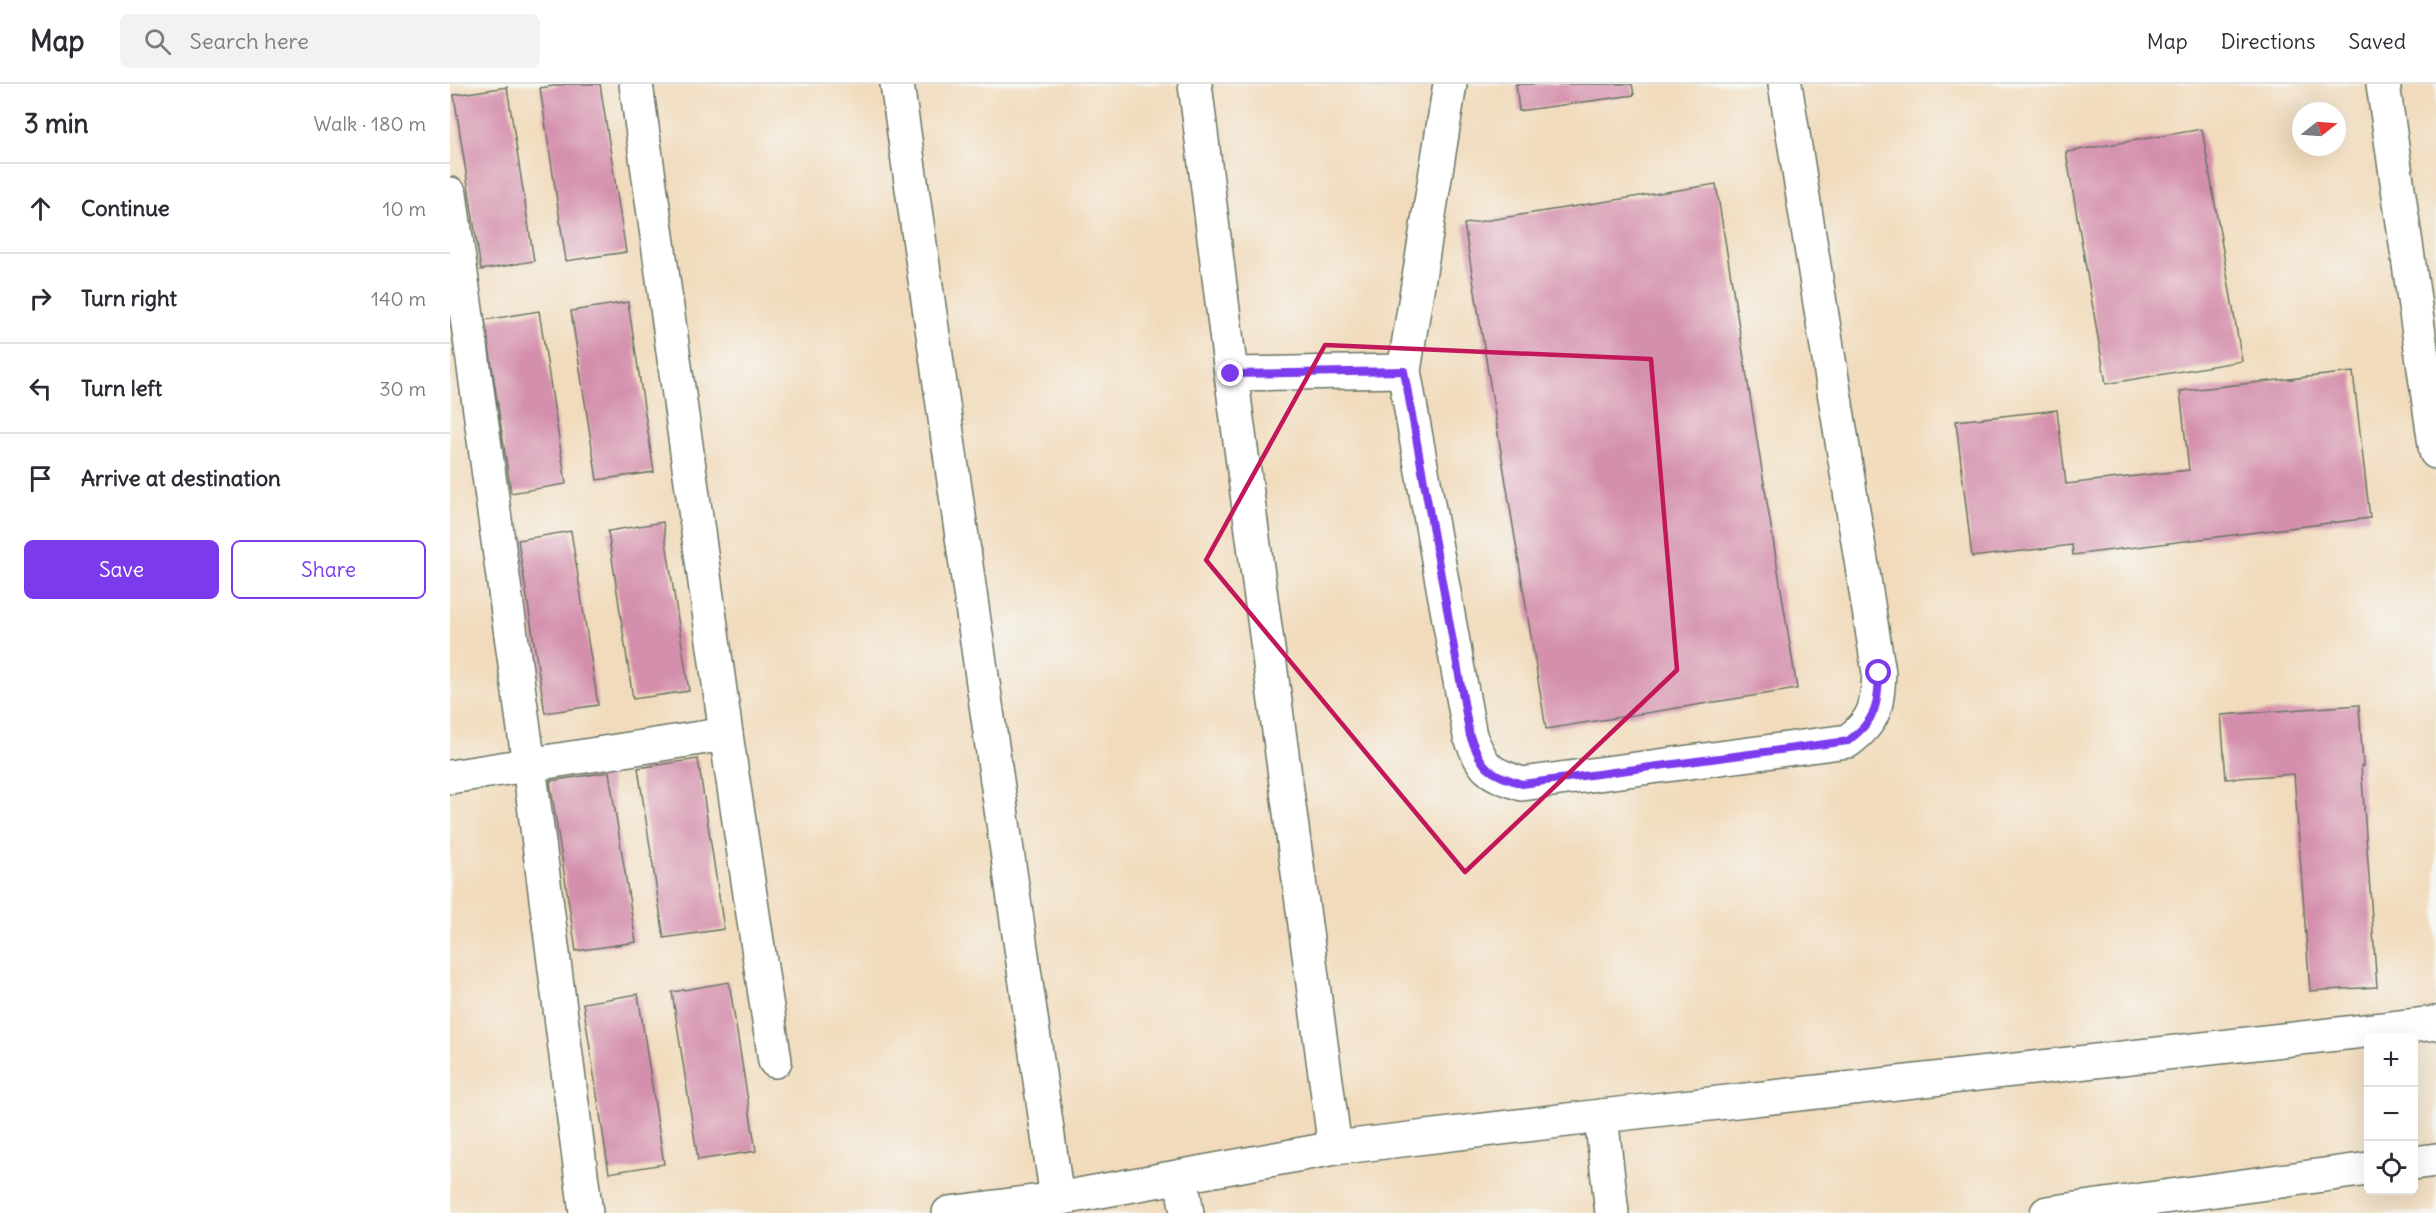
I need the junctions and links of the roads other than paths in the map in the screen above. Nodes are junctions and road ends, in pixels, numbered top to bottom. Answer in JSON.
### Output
{"nodes":[{"id":1,"x":636,"y":84,"type":"edge"},
{"id":2,"x":897,"y":84,"type":"edge"},
{"id":3,"x":1195,"y":84,"type":"edge"},
{"id":4,"x":1450,"y":84,"type":"edge"},
{"id":5,"x":1785,"y":84,"type":"edge"},
{"id":6,"x":2383,"y":84,"type":"edge"},
{"id":7,"x":450,"y":194,"type":"edge"},
{"id":8,"x":1404,"y":371,"type":"junction"},
{"id":9,"x":1231,"y":374,"type":"junction"},
{"id":10,"x":2436,"y":452,"type":"edge"},
{"id":11,"x":726,"y":734,"type":"junction"},
{"id":12,"x":529,"y":765,"type":"junction"},
{"id":13,"x":450,"y":777,"type":"edge"},
{"id":14,"x":2436,"y":1023,"type":"edge"},
{"id":15,"x":775,"y":1061,"type":"dead end"},
{"id":16,"x":1601,"y":1116,"type":"junction"},
{"id":17,"x":1335,"y":1148,"type":"junction"},
{"id":18,"x":2436,"y":1160,"type":"edge"},
{"id":19,"x":2418,"y":1162,"type":"edge"},
{"id":20,"x":2364,"y":1170,"type":"edge"},
{"id":21,"x":1181,"y":1177,"type":"junction"},
{"id":22,"x":1057,"y":1199,"type":"junction"},
{"id":23,"x":586,"y":1213,"type":"edge"},
{"id":24,"x":949,"y":1213,"type":"edge"},
{"id":25,"x":1187,"y":1213,"type":"edge"},
{"id":26,"x":1612,"y":1213,"type":"edge"},
{"id":27,"x":2048,"y":1213,"type":"edge"}],
"edges":[{"from":1,"to":11,"type":"street"},
{"from":2,"to":22,"type":"street"},
{"from":3,"to":9,"type":"street"},
{"from":4,"to":8,"type":"street"},
{"from":5,"to":8,"type":"street"},
{"from":6,"to":10,"type":"street"},
{"from":7,"to":12,"type":"street"},
{"from":8,"to":9,"type":"street"},
{"from":9,"to":17,"type":"street"},
{"from":11,"to":12,"type":"street"},
{"from":11,"to":15,"type":"street"},
{"from":12,"to":13,"type":"street"},
{"from":12,"to":23,"type":"street"},
{"from":14,"to":16,"type":"street"},
{"from":16,"to":17,"type":"street"},
{"from":16,"to":26,"type":"street"},
{"from":17,"to":21,"type":"street"},
{"from":18,"to":19,"type":"street"},
{"from":20,"to":27,"type":"street"},
{"from":21,"to":22,"type":"street"},
{"from":21,"to":25,"type":"street"},
{"from":22,"to":24,"type":"street"}]}
